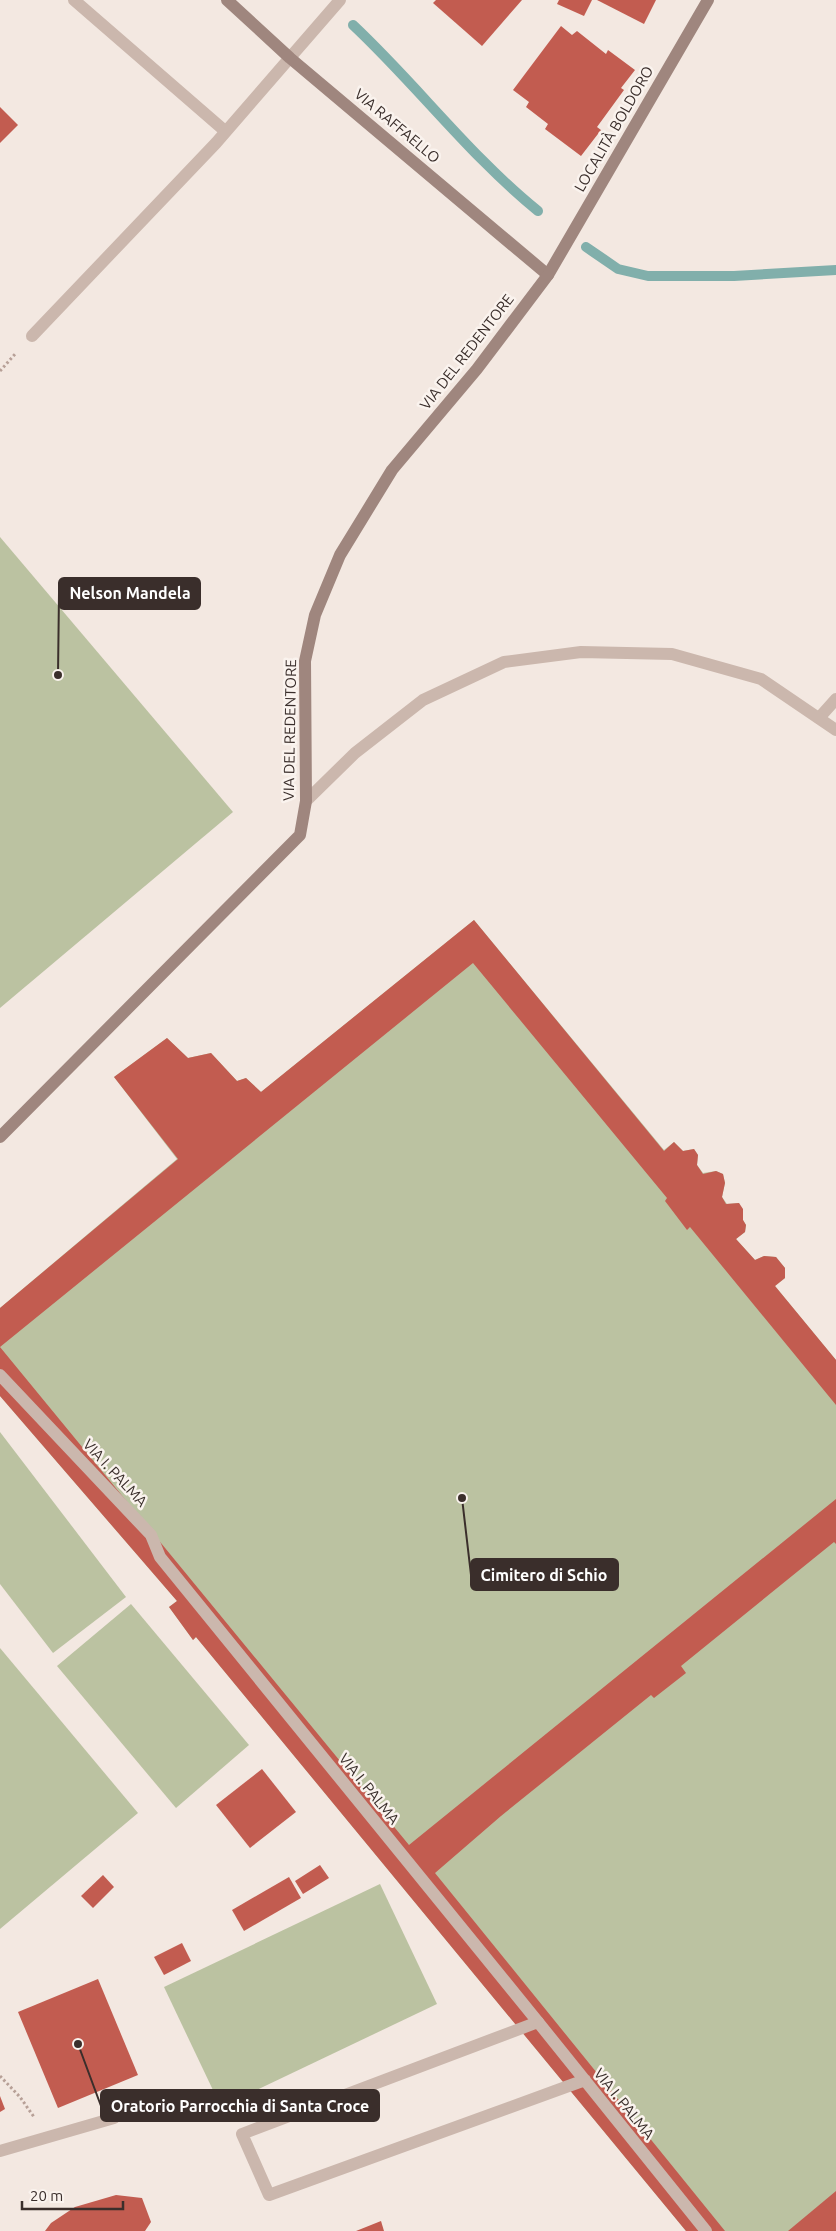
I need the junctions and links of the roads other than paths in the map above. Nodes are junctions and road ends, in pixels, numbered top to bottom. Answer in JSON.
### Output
{"nodes":[{"id":1,"x":74,"y":0,"type":"edge"},
{"id":2,"x":227,"y":0,"type":"edge"},
{"id":3,"x":340,"y":0,"type":"edge"},
{"id":4,"x":708,"y":0,"type":"edge"},
{"id":5,"x":290,"y":58,"type":"junction"},
{"id":6,"x":225,"y":131,"type":"junction"},
{"id":7,"x":548,"y":275,"type":"junction"},
{"id":8,"x":32,"y":336,"type":"dead end"},
{"id":9,"x":836,"y":698,"type":"edge"},
{"id":10,"x":819,"y":718,"type":"junction"},
{"id":11,"x":836,"y":730,"type":"edge"},
{"id":12,"x":306,"y":801,"type":"junction"},
{"id":13,"x":0,"y":1137,"type":"edge"},
{"id":14,"x":0,"y":1375,"type":"edge"},
{"id":15,"x":538,"y":2022,"type":"junction"},
{"id":16,"x":585,"y":2080,"type":"junction"},
{"id":17,"x":114,"y":2118,"type":"dead end"},
{"id":18,"x":0,"y":2151,"type":"edge"},
{"id":19,"x":706,"y":2231,"type":"edge"}],
"edges":[{"from":1,"to":6,"type":"street"},
{"from":2,"to":5,"type":"street","name":"VIA RAFFAELLO"},
{"from":3,"to":5,"type":"street"},
{"from":4,"to":7,"type":"street","name":"LOCALITÀ BOLDORO"},
{"from":5,"to":6,"type":"street"},
{"from":5,"to":7,"type":"street","name":"VIA RAFFAELLO"},
{"from":6,"to":8,"type":"street"},
{"from":7,"to":12,"type":"street","name":"VIA DEL REDENTORE"},
{"from":9,"to":10,"type":"street"},
{"from":10,"to":11,"type":"street"},
{"from":10,"to":12,"type":"street"},
{"from":12,"to":13,"type":"street","name":"VIA DEL REDENTORE"},
{"from":14,"to":15,"type":"street","name":"VIA I. PALMA"},
{"from":15,"to":16,"type":"street","name":"VIA I. PALMA"},
{"from":15,"to":16,"type":"street"},
{"from":16,"to":19,"type":"street","name":"VIA I. PALMA"},
{"from":17,"to":18,"type":"street"}]}
